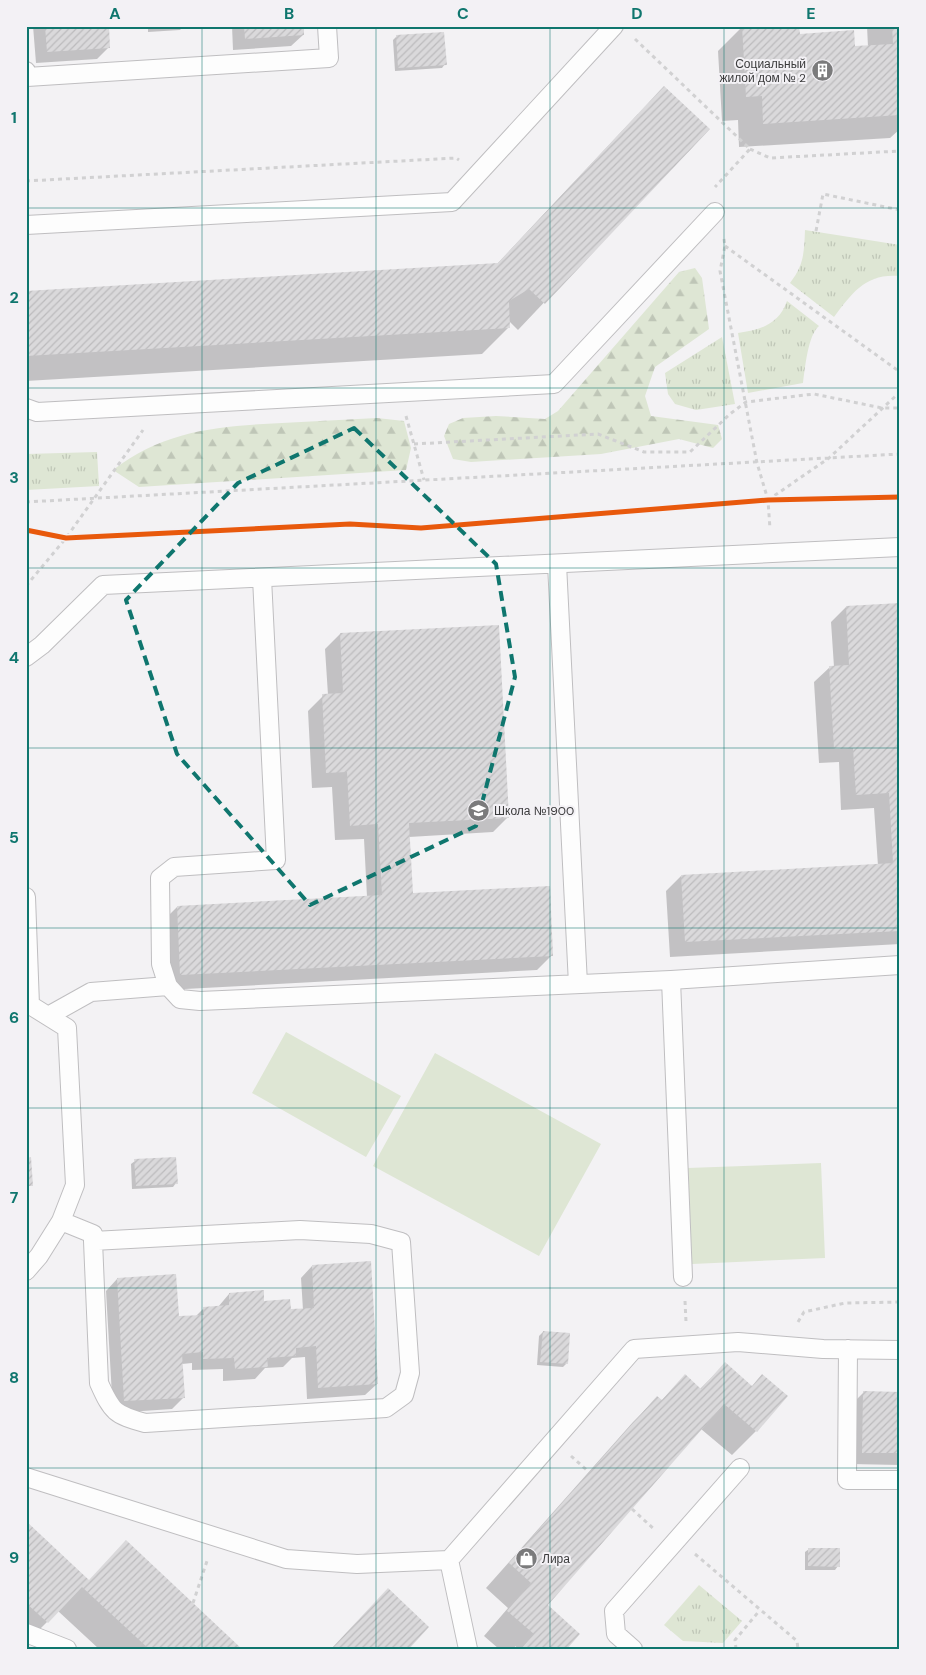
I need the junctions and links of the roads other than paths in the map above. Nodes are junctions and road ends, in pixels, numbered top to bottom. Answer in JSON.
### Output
{"nodes":[{"id":1,"x":327,"y":26,"type":"edge"},
{"id":2,"x":622,"y":30,"type":"edge"},
{"id":3,"x":26,"y":71,"type":"edge"},
{"id":4,"x":715,"y":212,"type":"road end"},
{"id":5,"x":26,"y":225,"type":"edge"},
{"id":6,"x":26,"y":408,"type":"edge"},
{"id":7,"x":900,"y":548,"type":"edge"},
{"id":8,"x":557,"y":564,"type":"junction"},
{"id":9,"x":262,"y":578,"type":"junction"},
{"id":10,"x":26,"y":657,"type":"edge"},
{"id":11,"x":26,"y":897,"type":"edge"},
{"id":12,"x":900,"y":965,"type":"edge"},
{"id":13,"x":671,"y":980,"type":"junction"},
{"id":14,"x":578,"y":984,"type":"junction"},
{"id":15,"x":168,"y":986,"type":"junction"},
{"id":16,"x":28,"y":1005,"type":"edge"},
{"id":17,"x":48,"y":1016,"type":"junction"},
{"id":18,"x":61,"y":1221,"type":"junction"},
{"id":19,"x":93,"y":1241,"type":"junction"},
{"id":20,"x":26,"y":1272,"type":"edge"},
{"id":21,"x":683,"y":1277,"type":"dead end"},
{"id":22,"x":848,"y":1349,"type":"junction"},
{"id":23,"x":900,"y":1350,"type":"edge"},
{"id":24,"x":740,"y":1468,"type":"dead end"},
{"id":25,"x":26,"y":1477,"type":"edge"},
{"id":26,"x":900,"y":1480,"type":"edge"},
{"id":27,"x":449,"y":1560,"type":"junction"},
{"id":28,"x":26,"y":1633,"type":"edge"},
{"id":29,"x":67,"y":1649,"type":"edge"},
{"id":30,"x":468,"y":1649,"type":"edge"},
{"id":31,"x":633,"y":1649,"type":"edge"}],
"edges":[{"from":1,"to":3,"type":"lane"},
{"from":2,"to":5,"type":"lane"},
{"from":4,"to":6,"type":"lane"},
{"from":7,"to":8,"type":"lane"},
{"from":8,"to":9,"type":"lane"},
{"from":8,"to":14,"type":"lane"},
{"from":9,"to":10,"type":"lane"},
{"from":9,"to":15,"type":"lane"},
{"from":11,"to":16,"type":"lane"},
{"from":12,"to":13,"type":"lane"},
{"from":13,"to":14,"type":"lane"},
{"from":13,"to":21,"type":"lane"},
{"from":14,"to":15,"type":"lane"},
{"from":15,"to":17,"type":"lane"},
{"from":16,"to":17,"type":"lane"},
{"from":17,"to":18,"type":"lane"},
{"from":18,"to":19,"type":"lane"},
{"from":18,"to":20,"type":"lane"},
{"from":19,"to":19,"type":"lane"},
{"from":22,"to":23,"type":"lane"},
{"from":22,"to":26,"type":"lane"},
{"from":22,"to":27,"type":"lane"},
{"from":24,"to":31,"type":"lane"},
{"from":25,"to":27,"type":"lane"},
{"from":27,"to":30,"type":"lane"},
{"from":28,"to":29,"type":"lane"}]}
